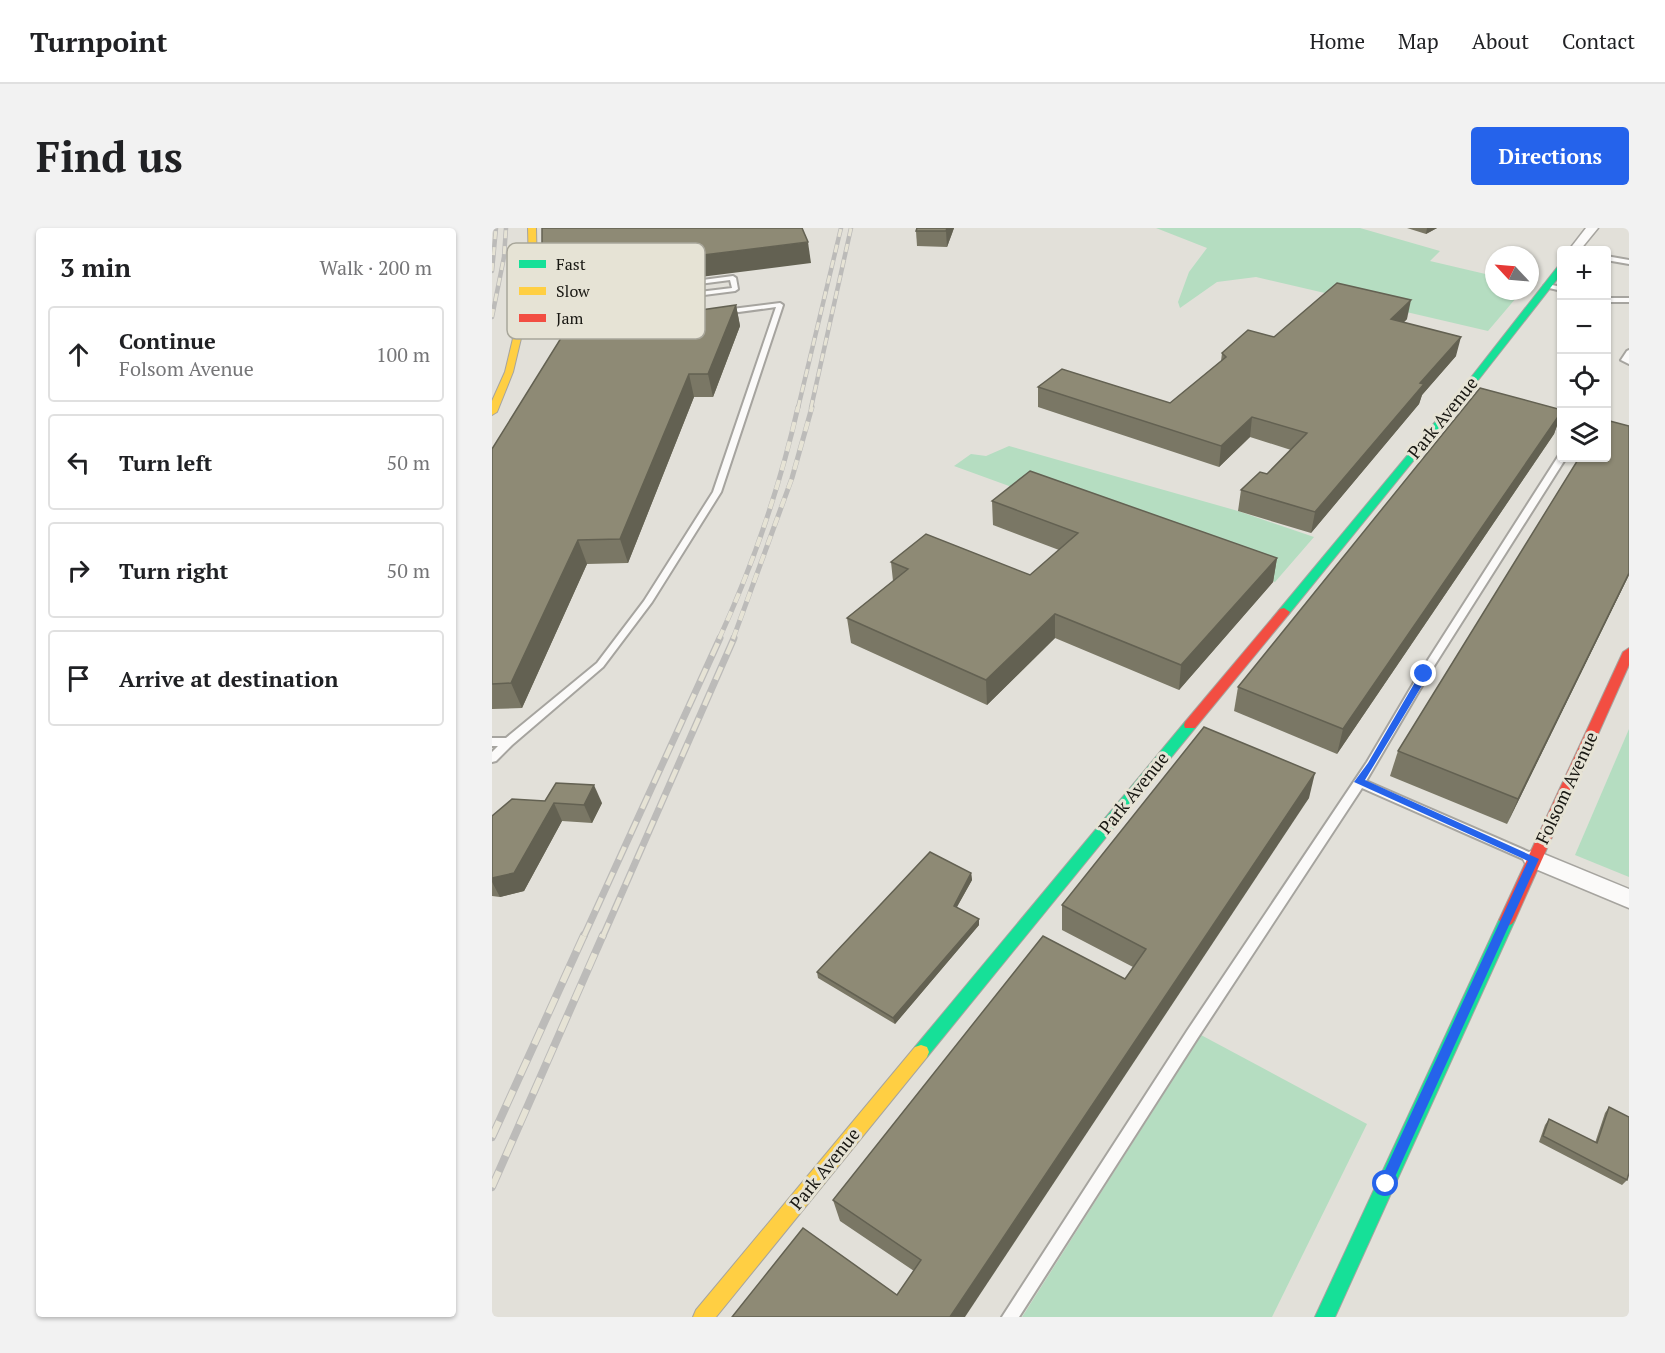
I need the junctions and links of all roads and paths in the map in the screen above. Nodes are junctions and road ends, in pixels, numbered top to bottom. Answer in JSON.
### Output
{"nodes":[{"id":1,"x":532,"y":228,"type":"edge"},
{"id":2,"x":1592,"y":228,"type":"edge"},
{"id":3,"x":532,"y":243,"type":"edge"},
{"id":4,"x":1577,"y":246,"type":"edge"},
{"id":5,"x":1611,"y":259,"type":"edge"},
{"id":6,"x":1629,"y":262,"type":"edge"},
{"id":7,"x":1557,"y":273,"type":"edge"},
{"id":8,"x":705,"y":282,"type":"edge"},
{"id":9,"x":1547,"y":286,"type":"junction"},
{"id":10,"x":1557,"y":289,"type":"edge"},
{"id":11,"x":705,"y":293,"type":"edge"},
{"id":12,"x":1611,"y":300,"type":"edge"},
{"id":13,"x":1629,"y":300,"type":"edge"},
{"id":14,"x":710,"y":314,"type":"edge"},
{"id":15,"x":517,"y":339,"type":"edge"},
{"id":16,"x":1629,"y":352,"type":"edge"},
{"id":17,"x":1629,"y":362,"type":"edge"},
{"id":18,"x":492,"y":412,"type":"edge"},
{"id":19,"x":1559,"y":462,"type":"edge"},
{"id":20,"x":1629,"y":652,"type":"edge"},
{"id":21,"x":492,"y":742,"type":"edge"},
{"id":22,"x":508,"y":742,"type":"junction"},
{"id":23,"x":492,"y":758,"type":"edge"},
{"id":24,"x":1359,"y":782,"type":"junction"},
{"id":25,"x":1534,"y":859,"type":"junction"},
{"id":26,"x":1629,"y":899,"type":"edge"},
{"id":27,"x":703,"y":1317,"type":"edge"},
{"id":28,"x":1010,"y":1317,"type":"edge"},
{"id":29,"x":1325,"y":1317,"type":"edge"}],
"edges":[{"from":1,"to":3,"type":"street"},
{"from":2,"to":4,"type":"street"},
{"from":5,"to":6,"type":"lane"},
{"from":7,"to":9,"type":"street","name":"Park Avenue"},
{"from":8,"to":11,"type":"lane"},
{"from":9,"to":10,"type":"lane"},
{"from":9,"to":27,"type":"street","name":"Park Avenue"},
{"from":12,"to":13,"type":"lane"},
{"from":14,"to":22,"type":"lane"},
{"from":15,"to":18,"type":"street"},
{"from":16,"to":17,"type":"lane"},
{"from":19,"to":24,"type":"lane"},
{"from":20,"to":25,"type":"street","name":"Folsom Avenue"},
{"from":21,"to":22,"type":"lane"},
{"from":22,"to":23,"type":"lane"},
{"from":24,"to":25,"type":"lane"},
{"from":24,"to":28,"type":"lane"},
{"from":25,"to":26,"type":"street"},
{"from":25,"to":29,"type":"street","name":"Folsom Avenue"}]}
